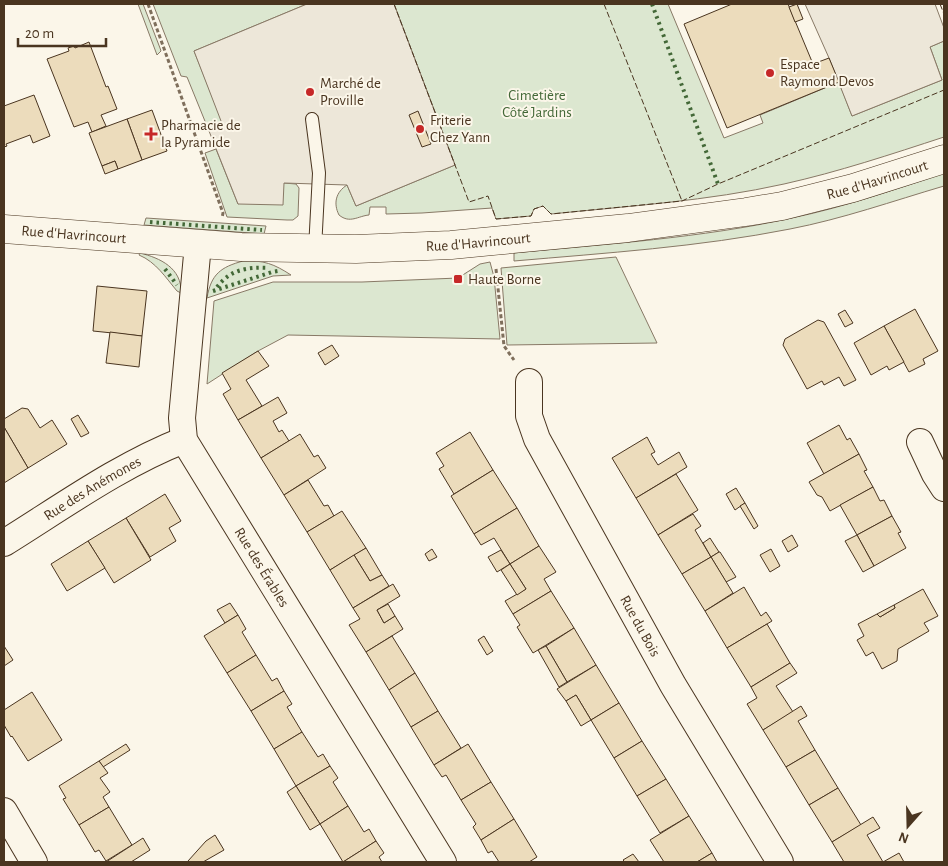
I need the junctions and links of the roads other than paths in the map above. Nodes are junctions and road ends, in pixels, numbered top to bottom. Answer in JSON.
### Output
{"nodes":[{"id":1,"x":312,"y":119,"type":"dead end"},
{"id":2,"x":944,"y":159,"type":"edge"},
{"id":3,"x":4,"y":229,"type":"edge"},
{"id":4,"x":207,"y":244,"type":"junction"},
{"id":5,"x":315,"y":249,"type":"junction"},
{"id":6,"x":529,"y":382,"type":"road end"},
{"id":7,"x":184,"y":440,"type":"junction"},
{"id":8,"x":920,"y":442,"type":"dead end"},
{"id":9,"x":944,"y":488,"type":"edge"},
{"id":10,"x":4,"y":543,"type":"edge"},
{"id":11,"x":4,"y":811,"type":"edge"},
{"id":12,"x":34,"y":862,"type":"edge"},
{"id":13,"x":443,"y":862,"type":"edge"},
{"id":14,"x":780,"y":862,"type":"edge"}],
"edges":[{"from":1,"to":5,"type":"lane"},
{"from":2,"to":5,"type":"street","name":"Rue d'Havrincourt"},
{"from":3,"to":4,"type":"street","name":"Rue d'Havrincourt"},
{"from":4,"to":5,"type":"street","name":"Rue d'Havrincourt"},
{"from":4,"to":7,"type":"street","name":"Rue des Érables"},
{"from":6,"to":14,"type":"street","name":"Rue du Bois"},
{"from":7,"to":10,"type":"street","name":"Rue des Anémones"},
{"from":7,"to":13,"type":"street","name":"Rue des Érables"},
{"from":8,"to":9,"type":"street"},
{"from":11,"to":12,"type":"street"}]}
